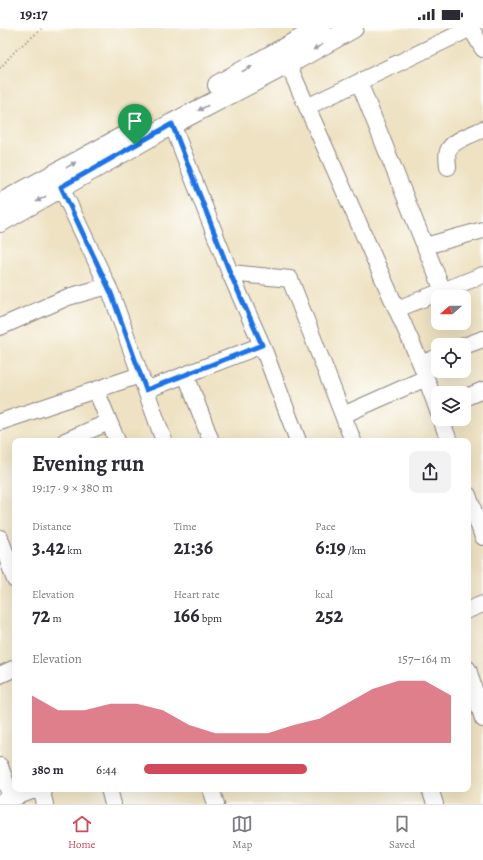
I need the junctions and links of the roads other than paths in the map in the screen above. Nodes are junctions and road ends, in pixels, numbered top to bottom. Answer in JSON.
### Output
{"nodes":[{"id":1,"x":321,"y":28,"type":"edge"},
{"id":2,"x":352,"y":28,"type":"edge"},
{"id":3,"x":471,"y":28,"type":"edge"},
{"id":4,"x":483,"y":49,"type":"edge"},
{"id":5,"x":288,"y":64,"type":"junction"},
{"id":6,"x":359,"y":82,"type":"junction"},
{"id":7,"x":222,"y":90,"type":"junction"},
{"id":8,"x":307,"y":107,"type":"junction"},
{"id":9,"x":172,"y":124,"type":"junction"},
{"id":10,"x":483,"y":129,"type":"edge"},
{"id":11,"x":448,"y":167,"type":"dead end"},
{"id":12,"x":61,"y":187,"type":"junction"},
{"id":13,"x":0,"y":204,"type":"edge"},
{"id":14,"x":0,"y":222,"type":"edge"},
{"id":15,"x":483,"y":230,"type":"edge"},
{"id":16,"x":425,"y":246,"type":"junction"},
{"id":17,"x":230,"y":273,"type":"junction"},
{"id":18,"x":483,"y":276,"type":"edge"},
{"id":19,"x":108,"y":286,"type":"junction"},
{"id":20,"x":443,"y":290,"type":"edge"},
{"id":21,"x":446,"y":290,"type":"edge"},
{"id":22,"x":431,"y":296,"type":"edge"},
{"id":23,"x":397,"y":309,"type":"junction"},
{"id":24,"x":0,"y":327,"type":"edge"},
{"id":25,"x":483,"y":339,"type":"edge"},
{"id":26,"x":471,"y":343,"type":"edge"},
{"id":27,"x":262,"y":345,"type":"junction"},
{"id":28,"x":431,"y":364,"type":"edge"},
{"id":29,"x":424,"y":371,"type":"junction"},
{"id":30,"x":140,"y":375,"type":"junction"},
{"id":31,"x":186,"y":375,"type":"junction"},
{"id":32,"x":96,"y":390,"type":"junction"},
{"id":33,"x":146,"y":390,"type":"junction"},
{"id":34,"x":431,"y":390,"type":"edge"},
{"id":35,"x":483,"y":390,"type":"edge"},
{"id":36,"x":471,"y":395,"type":"edge"},
{"id":37,"x":343,"y":415,"type":"junction"},
{"id":38,"x":0,"y":422,"type":"edge"},
{"id":39,"x":109,"y":422,"type":"junction"},
{"id":40,"x":444,"y":426,"type":"edge"},
{"id":41,"x":72,"y":438,"type":"edge"},
{"id":42,"x":116,"y":438,"type":"edge"},
{"id":43,"x":163,"y":438,"type":"edge"},
{"id":44,"x":209,"y":438,"type":"edge"},
{"id":45,"x":297,"y":438,"type":"edge"},
{"id":46,"x":352,"y":438,"type":"edge"},
{"id":47,"x":448,"y":438,"type":"edge"},
{"id":48,"x":471,"y":503,"type":"edge"},
{"id":49,"x":483,"y":537,"type":"edge"},
{"id":50,"x":0,"y":538,"type":"edge"},
{"id":51,"x":3,"y":558,"type":"edge"},
{"id":52,"x":12,"y":574,"type":"edge"},
{"id":53,"x":483,"y":604,"type":"edge"},
{"id":54,"x":471,"y":609,"type":"edge"},
{"id":55,"x":12,"y":669,"type":"edge"},
{"id":56,"x":0,"y":675,"type":"edge"},
{"id":57,"x":471,"y":679,"type":"edge"},
{"id":58,"x":483,"y":720,"type":"edge"},
{"id":59,"x":0,"y":766,"type":"edge"},
{"id":60,"x":29,"y":792,"type":"edge"},
{"id":61,"x":42,"y":792,"type":"edge"},
{"id":62,"x":110,"y":792,"type":"edge"},
{"id":63,"x":212,"y":792,"type":"edge"},
{"id":64,"x":431,"y":792,"type":"edge"},
{"id":65,"x":6,"y":801,"type":"edge"},
{"id":66,"x":45,"y":804,"type":"edge"},
{"id":67,"x":113,"y":804,"type":"edge"},
{"id":68,"x":216,"y":804,"type":"edge"},
{"id":69,"x":435,"y":804,"type":"edge"}],
"edges":[{"from":7,"to":1,"type":"main road","one_way":true},
{"from":2,"to":5,"type":"main road","one_way":true},
{"from":3,"to":4,"type":"street"},
{"from":3,"to":6,"type":"street"},
{"from":5,"to":7,"type":"main road"},
{"from":5,"to":8,"type":"street"},
{"from":6,"to":8,"type":"street"},
{"from":6,"to":16,"type":"street"},
{"from":7,"to":9,"type":"main road","one_way":true},
{"from":13,"to":7,"type":"main road","one_way":true},
{"from":8,"to":23,"type":"street"},
{"from":9,"to":12,"type":"main road"},
{"from":9,"to":17,"type":"street"},
{"from":10,"to":11,"type":"street"},
{"from":12,"to":14,"type":"main road","one_way":true},
{"from":12,"to":19,"type":"street"},
{"from":15,"to":16,"type":"street"},
{"from":16,"to":20,"type":"street"},
{"from":17,"to":27,"type":"street"},
{"from":17,"to":37,"type":"street"},
{"from":18,"to":21,"type":"street"},
{"from":19,"to":24,"type":"street"},
{"from":19,"to":30,"type":"street"},
{"from":22,"to":23,"type":"street"},
{"from":23,"to":29,"type":"street"},
{"from":25,"to":26,"type":"street"},
{"from":27,"to":31,"type":"street"},
{"from":27,"to":45,"type":"street"},
{"from":28,"to":29,"type":"street"},
{"from":29,"to":34,"type":"street"},
{"from":29,"to":37,"type":"street"},
{"from":30,"to":32,"type":"street"},
{"from":30,"to":33,"type":"street"},
{"from":31,"to":33,"type":"street"},
{"from":31,"to":44,"type":"street"},
{"from":32,"to":38,"type":"street"},
{"from":32,"to":39,"type":"street"},
{"from":33,"to":43,"type":"street"},
{"from":35,"to":36,"type":"street"},
{"from":37,"to":46,"type":"street"},
{"from":39,"to":41,"type":"street"},
{"from":39,"to":42,"type":"street"},
{"from":40,"to":47,"type":"street"},
{"from":48,"to":49,"type":"street"},
{"from":50,"to":51,"type":"street"},
{"from":51,"to":52,"type":"street"},
{"from":53,"to":54,"type":"street"},
{"from":55,"to":56,"type":"street"},
{"from":57,"to":58,"type":"street"},
{"from":59,"to":65,"type":"street"},
{"from":60,"to":65,"type":"street"},
{"from":61,"to":66,"type":"street"},
{"from":62,"to":67,"type":"street"},
{"from":63,"to":68,"type":"street"},
{"from":64,"to":69,"type":"street"}]}
